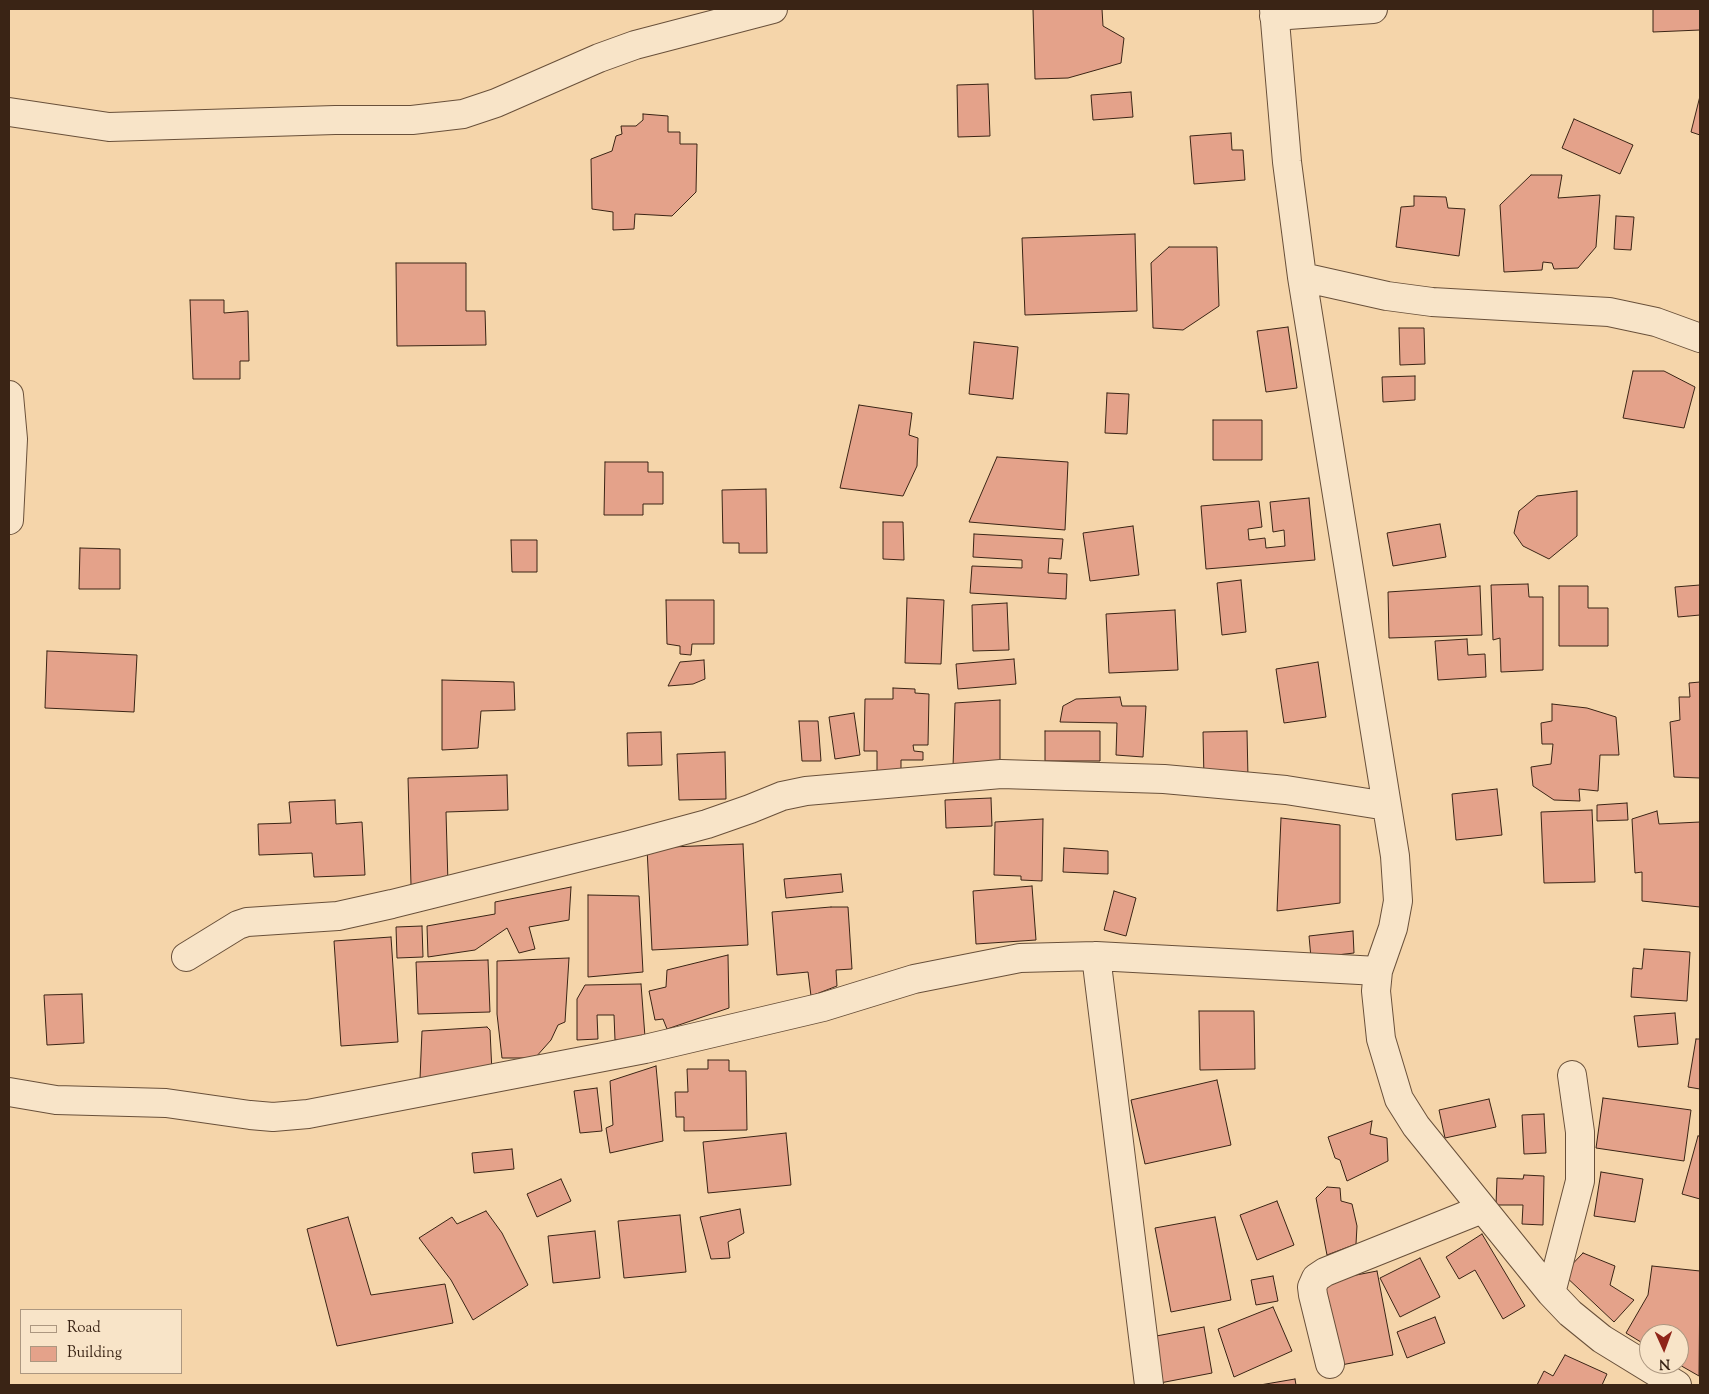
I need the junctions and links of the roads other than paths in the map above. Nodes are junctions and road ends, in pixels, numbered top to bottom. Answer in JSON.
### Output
{"nodes":[{"id":1,"x":773,"y":9,"type":"edge"},
{"id":2,"x":1373,"y":9,"type":"edge"},
{"id":3,"x":1274,"y":13,"type":"edge"},
{"id":4,"x":9,"y":112,"type":"edge"},
{"id":5,"x":1302,"y":277,"type":"junction"},
{"id":6,"x":1700,"y":338,"type":"edge"},
{"id":7,"x":9,"y":395,"type":"edge"},
{"id":8,"x":9,"y":520,"type":"edge"},
{"id":9,"x":1387,"y":806,"type":"junction"},
{"id":10,"x":1096,"y":956,"type":"junction"},
{"id":11,"x":186,"y":957,"type":"dead end"},
{"id":12,"x":1378,"y":971,"type":"junction"},
{"id":13,"x":1572,"y":1075,"type":"dead end"},
{"id":14,"x":9,"y":1092,"type":"edge"},
{"id":15,"x":1482,"y":1209,"type":"junction"},
{"id":16,"x":1551,"y":1293,"type":"junction"},
{"id":17,"x":1330,"y":1364,"type":"dead end"},
{"id":18,"x":1149,"y":1385,"type":"edge"},
{"id":19,"x":1677,"y":1385,"type":"edge"}],
"edges":[{"from":1,"to":4,"type":"street"},
{"from":2,"to":3,"type":"street"},
{"from":3,"to":5,"type":"street"},
{"from":5,"to":6,"type":"street"},
{"from":5,"to":9,"type":"street"},
{"from":7,"to":8,"type":"street"},
{"from":9,"to":11,"type":"street"},
{"from":9,"to":12,"type":"street"},
{"from":10,"to":12,"type":"street"},
{"from":10,"to":14,"type":"street"},
{"from":10,"to":18,"type":"street"},
{"from":12,"to":15,"type":"street"},
{"from":13,"to":16,"type":"street"},
{"from":15,"to":16,"type":"street"},
{"from":15,"to":17,"type":"street"},
{"from":16,"to":19,"type":"street"}]}
